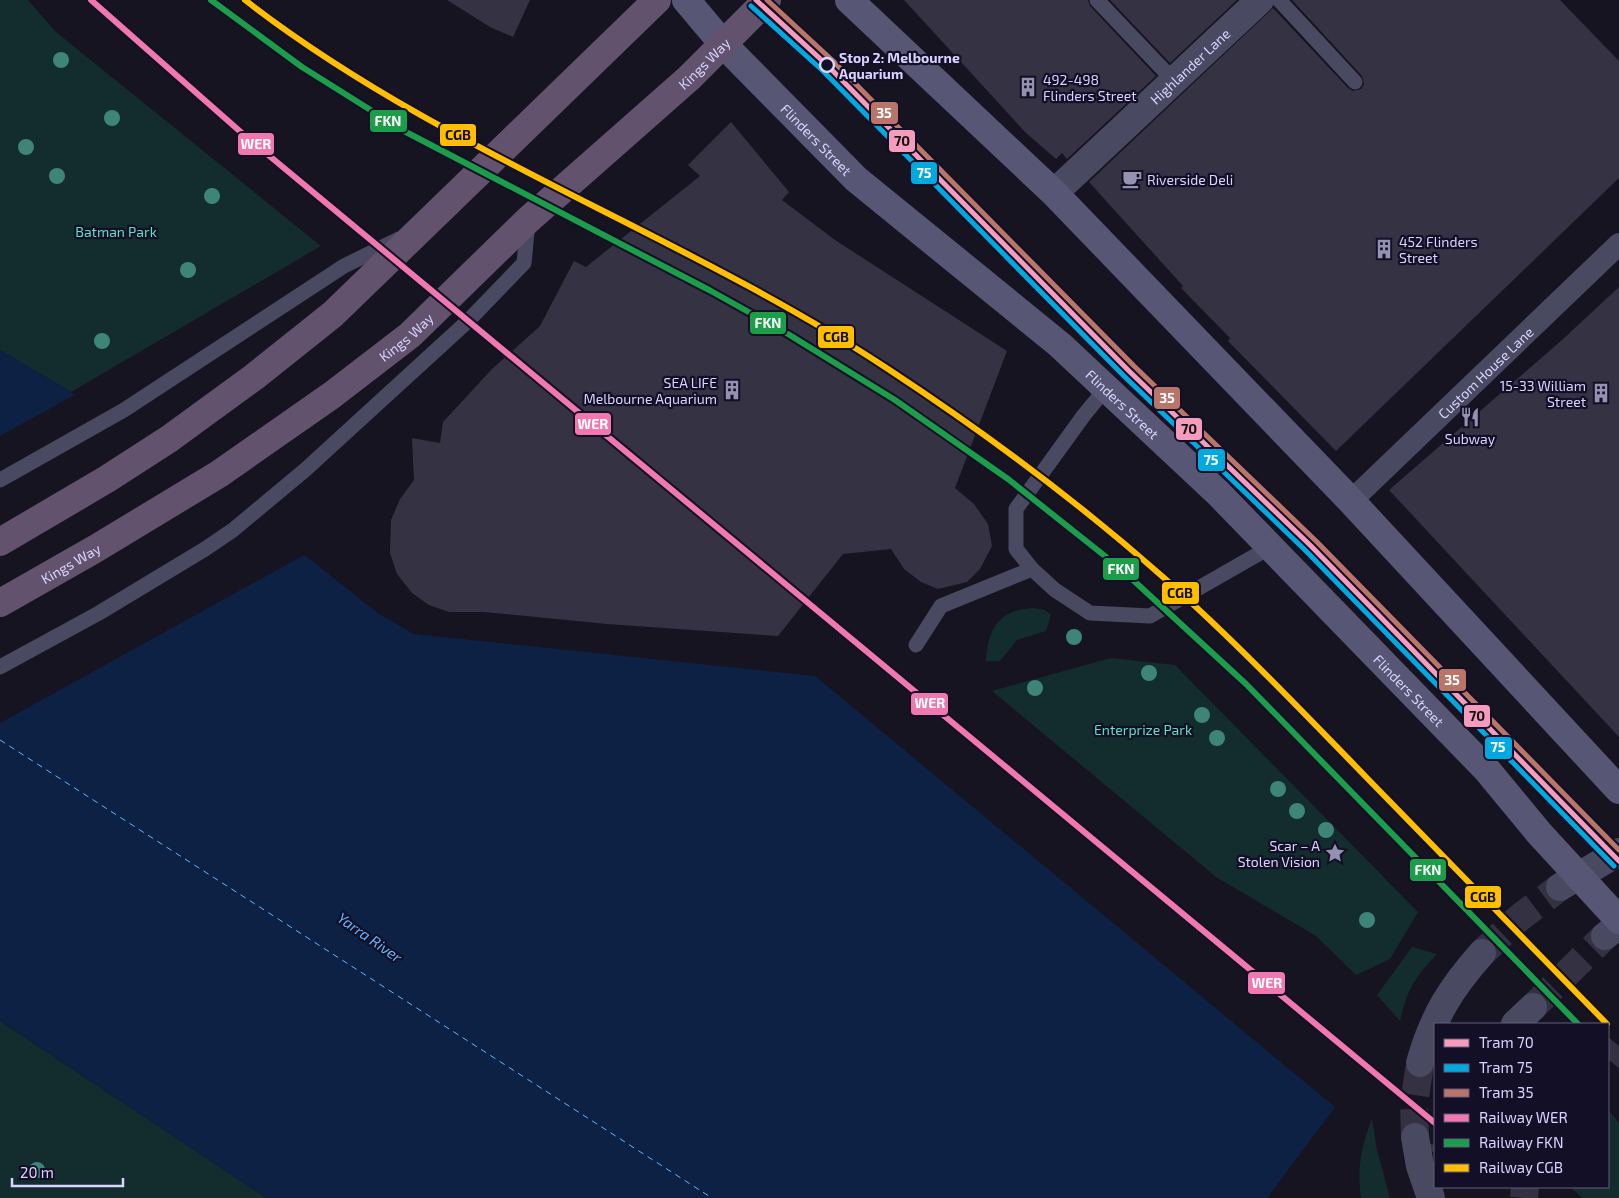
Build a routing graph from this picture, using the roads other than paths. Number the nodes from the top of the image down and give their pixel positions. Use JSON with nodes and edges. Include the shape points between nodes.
{"nodes":[{"id":1,"x":657,"y":0,"type":"edge"},
{"id":2,"x":686,"y":0,"type":"edge"},
{"id":3,"x":849,"y":0,"type":"edge"},
{"id":4,"x":1097,"y":0,"type":"edge"},
{"id":5,"x":1260,"y":0,"type":"edge"},
{"id":6,"x":1280,"y":0,"type":"edge"},
{"id":7,"x":764,"y":3,"type":"edge"},
{"id":8,"x":723,"y":44,"type":"junction"},
{"id":9,"x":1175,"y":82,"type":"junction"},
{"id":10,"x":1355,"y":82,"type":"dead end"},
{"id":11,"x":1054,"y":193,"type":"junction"},
{"id":12,"x":528,"y":220,"type":"junction"},
{"id":13,"x":423,"y":228,"type":"junction"},
{"id":14,"x":1619,"y":244,"type":"edge"},
{"id":15,"x":1108,"y":387,"type":"junction"},
{"id":16,"x":0,"y":480,"type":"edge"},
{"id":17,"x":1351,"y":501,"type":"junction"},
{"id":18,"x":0,"y":542,"type":"edge"},
{"id":19,"x":1272,"y":546,"type":"junction"},
{"id":20,"x":1032,"y":569,"type":"junction"},
{"id":21,"x":0,"y":603,"type":"edge"},
{"id":22,"x":916,"y":645,"type":"dead end"},
{"id":23,"x":0,"y":667,"type":"edge"},
{"id":24,"x":1619,"y":790,"type":"edge"},
{"id":25,"x":1619,"y":852,"type":"edge"},
{"id":26,"x":1570,"y":882,"type":"junction"},
{"id":27,"x":1614,"y":927,"type":"edge"},
{"id":28,"x":1482,"y":953,"type":"tunnel mouth"},
{"id":29,"x":1420,"y":1063,"type":"tunnel mouth"},
{"id":30,"x":1424,"y":1145,"type":"tunnel mouth"},
{"id":31,"x":1429,"y":1192,"type":"edge"}],
"edges":[{"from":1,"to":13,"type":"highway"},
{"from":2,"to":8,"type":"main road","name":"Flinders Street"},
{"from":3,"to":11,"type":"main road"},
{"from":4,"to":9,"type":"lane"},
{"from":5,"to":9,"type":"street","name":"Highlander Lane"},
{"from":6,"to":10,"type":"lane"},
{"from":7,"to":8,"type":"highway","name":"Kings Way"},
{"from":8,"to":12,"type":"highway","name":"Kings Way"},
{"from":8,"to":15,"type":"main road","name":"Flinders Street","via":[[856,178]]},
{"from":9,"to":11,"type":"street","name":"Highlander Lane"},
{"from":11,"to":17,"type":"main road"},
{"from":12,"to":21,"type":"highway","name":"Kings Way","via":[[410,335],[332,395],[219,474]]},
{"from":12,"to":23,"type":"lane","via":[[524,264],[358,424],[266,503],[205,549]]},
{"from":13,"to":16,"type":"lane","via":[[344,266],[124,410]]},
{"from":13,"to":18,"type":"highway","via":[[333,314],[254,376],[169,439]]},
{"from":14,"to":17,"type":"street","name":"Custom House Lane"},
{"from":15,"to":19,"type":"main road","name":"Flinders Street"},
{"from":15,"to":20,"type":"lane","via":[[1016,509],[1016,549]]},
{"from":17,"to":24,"type":"main road"},
{"from":19,"to":20,"type":"lane","via":[[1150,616],[1090,613],[1055,590]]},
{"from":19,"to":26,"type":"main road","name":"Flinders Street","via":[[1487,770],[1539,833]]},
{"from":20,"to":22,"type":"lane","via":[[941,606]]},
{"from":25,"to":26,"type":"street"},
{"from":26,"to":27,"type":"main road","name":"Flinders Street"},
{"from":28,"to":29,"type":"street","via":[[1441,1006]]},
{"from":30,"to":31,"type":"street"}]}
